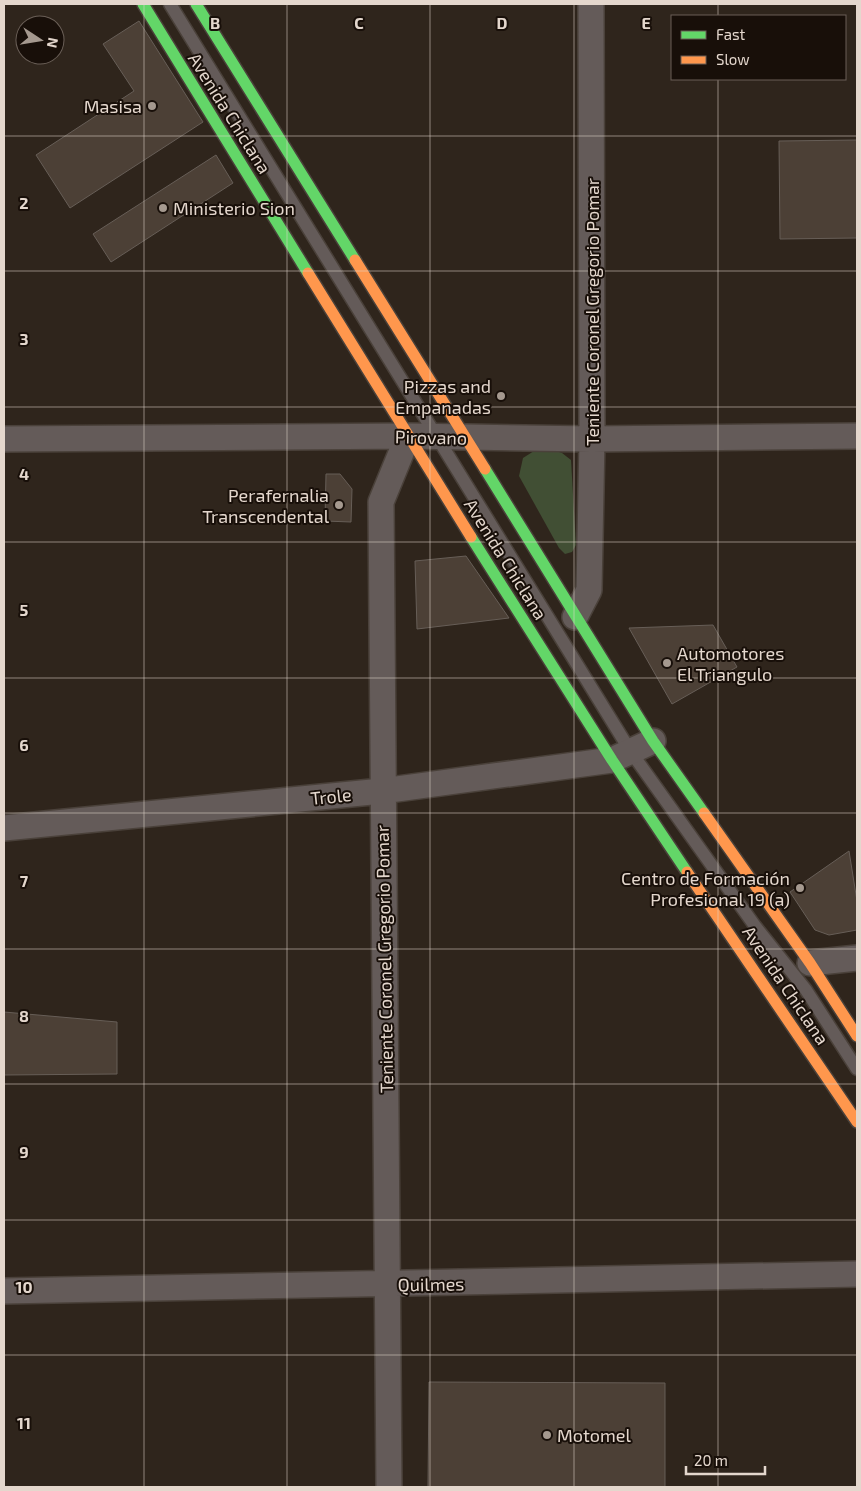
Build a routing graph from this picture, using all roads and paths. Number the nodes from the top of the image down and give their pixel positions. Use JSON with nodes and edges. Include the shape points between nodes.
{"nodes":[{"id":1,"x":143,"y":4,"type":"edge"},
{"id":2,"x":170,"y":4,"type":"edge"},
{"id":3,"x":196,"y":4,"type":"edge"},
{"id":4,"x":591,"y":4,"type":"edge"},
{"id":5,"x":408,"y":436,"type":"junction"},
{"id":6,"x":857,"y":436,"type":"edge"},
{"id":7,"x":438,"y":437,"type":"junction"},
{"id":8,"x":465,"y":438,"type":"junction"},
{"id":9,"x":4,"y":439,"type":"edge"},
{"id":10,"x":592,"y":439,"type":"junction"},
{"id":11,"x":575,"y":617,"type":"junction"},
{"id":12,"x":653,"y":741,"type":"junction"},
{"id":13,"x":621,"y":756,"type":"junction"},
{"id":14,"x":382,"y":791,"type":"junction"},
{"id":15,"x":4,"y":828,"type":"edge"},
{"id":16,"x":857,"y":958,"type":"edge"},
{"id":17,"x":810,"y":963,"type":"junction"},
{"id":18,"x":857,"y":1036,"type":"edge"},
{"id":19,"x":857,"y":1068,"type":"edge"},
{"id":20,"x":857,"y":1122,"type":"edge"},
{"id":21,"x":857,"y":1274,"type":"edge"},
{"id":22,"x":387,"y":1284,"type":"junction"},
{"id":23,"x":4,"y":1291,"type":"edge"},
{"id":24,"x":389,"y":1487,"type":"edge"}],
"edges":[{"from":1,"to":5,"type":"main road","name":"Avenida Chiclana"},
{"from":2,"to":7,"type":"lane"},
{"from":3,"to":8,"type":"main road","name":"Avenida Chiclana"},
{"from":4,"to":10,"type":"street","name":"Teniente Coronel Gregorio Pomar"},
{"from":5,"to":7,"type":"street","name":"Pirovano"},
{"from":5,"to":9,"type":"street","name":"Pirovano"},
{"from":5,"to":13,"type":"main road","name":"Avenida Chiclana"},
{"from":5,"to":14,"type":"street","name":"Teniente Coronel Gregorio Pomar","via":[[381,502]]},
{"from":6,"to":10,"type":"street","name":"Pirovano"},
{"from":7,"to":8,"type":"street","name":"Pirovano"},
{"from":7,"to":13,"type":"lane"},
{"from":8,"to":10,"type":"street","name":"Pirovano"},
{"from":8,"to":11,"type":"main road","name":"Avenida Chiclana"},
{"from":10,"to":11,"type":"street","name":"Teniente Coronel Gregorio Pomar","via":[[589,590]]},
{"from":11,"to":12,"type":"main road","name":"Avenida Chiclana"},
{"from":12,"to":13,"type":"street","name":"Trole"},
{"from":12,"to":17,"type":"main road","name":"Avenida Chiclana"},
{"from":13,"to":14,"type":"street","name":"Trole"},
{"from":13,"to":19,"type":"lane","via":[[806,990]]},
{"from":13,"to":20,"type":"main road","name":"Avenida Chiclana"},
{"from":14,"to":15,"type":"street","name":"Trole"},
{"from":14,"to":22,"type":"street","name":"Teniente Coronel Gregorio Pomar"},
{"from":16,"to":17,"type":"street"},
{"from":17,"to":18,"type":"main road","name":"Avenida Chiclana"},
{"from":21,"to":22,"type":"street","name":"Quilmes"},
{"from":22,"to":23,"type":"street","name":"Quilmes"},
{"from":22,"to":24,"type":"street","name":"Teniente Coronel Gregorio Pomar"}]}
